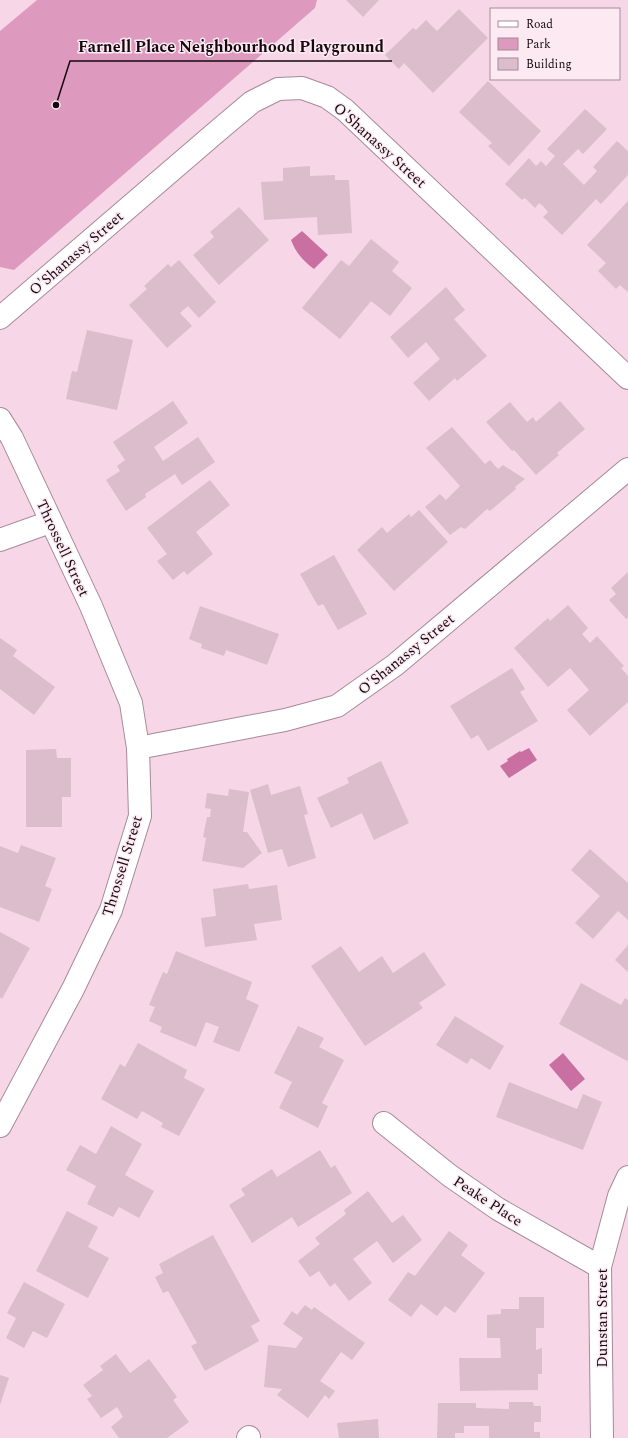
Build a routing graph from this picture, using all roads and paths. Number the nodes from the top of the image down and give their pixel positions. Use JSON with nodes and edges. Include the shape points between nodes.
{"nodes":[{"id":1,"x":0,"y":318,"type":"edge"},
{"id":2,"x":628,"y":378,"type":"edge"},
{"id":3,"x":0,"y":419,"type":"edge"},
{"id":4,"x":628,"y":468,"type":"edge"},
{"id":5,"x":50,"y":522,"type":"junction"},
{"id":6,"x":0,"y":540,"type":"edge"},
{"id":7,"x":138,"y":748,"type":"junction"},
{"id":8,"x":384,"y":1123,"type":"dead end"},
{"id":9,"x":0,"y":1126,"type":"edge"},
{"id":10,"x":628,"y":1177,"type":"edge"},
{"id":11,"x":600,"y":1267,"type":"junction"},
{"id":12,"x":602,"y":1438,"type":"edge"}],
"edges":[{"from":1,"to":2,"type":"street","name":"O'Shanassy Street","via":[[252,102],[278,89],[302,88],[327,97],[345,110]]},
{"from":3,"to":5,"type":"street","name":"Throssell Street","via":[[12,438]]},
{"from":4,"to":7,"type":"street","name":"O'Shanassy Street","via":[[395,665],[337,706],[284,720]]},
{"from":5,"to":6,"type":"street"},
{"from":5,"to":7,"type":"street","name":"Throssell Street","via":[[91,606],[131,703]]},
{"from":7,"to":9,"type":"street","name":"Throssell Street","via":[[140,816],[111,910],[73,989]]},
{"from":8,"to":11,"type":"street","name":"Peake Place","via":[[449,1175],[498,1209]]},
{"from":10,"to":11,"type":"street","name":"Dunstan Street"},
{"from":11,"to":12,"type":"street","name":"Dunstan Street"}]}
